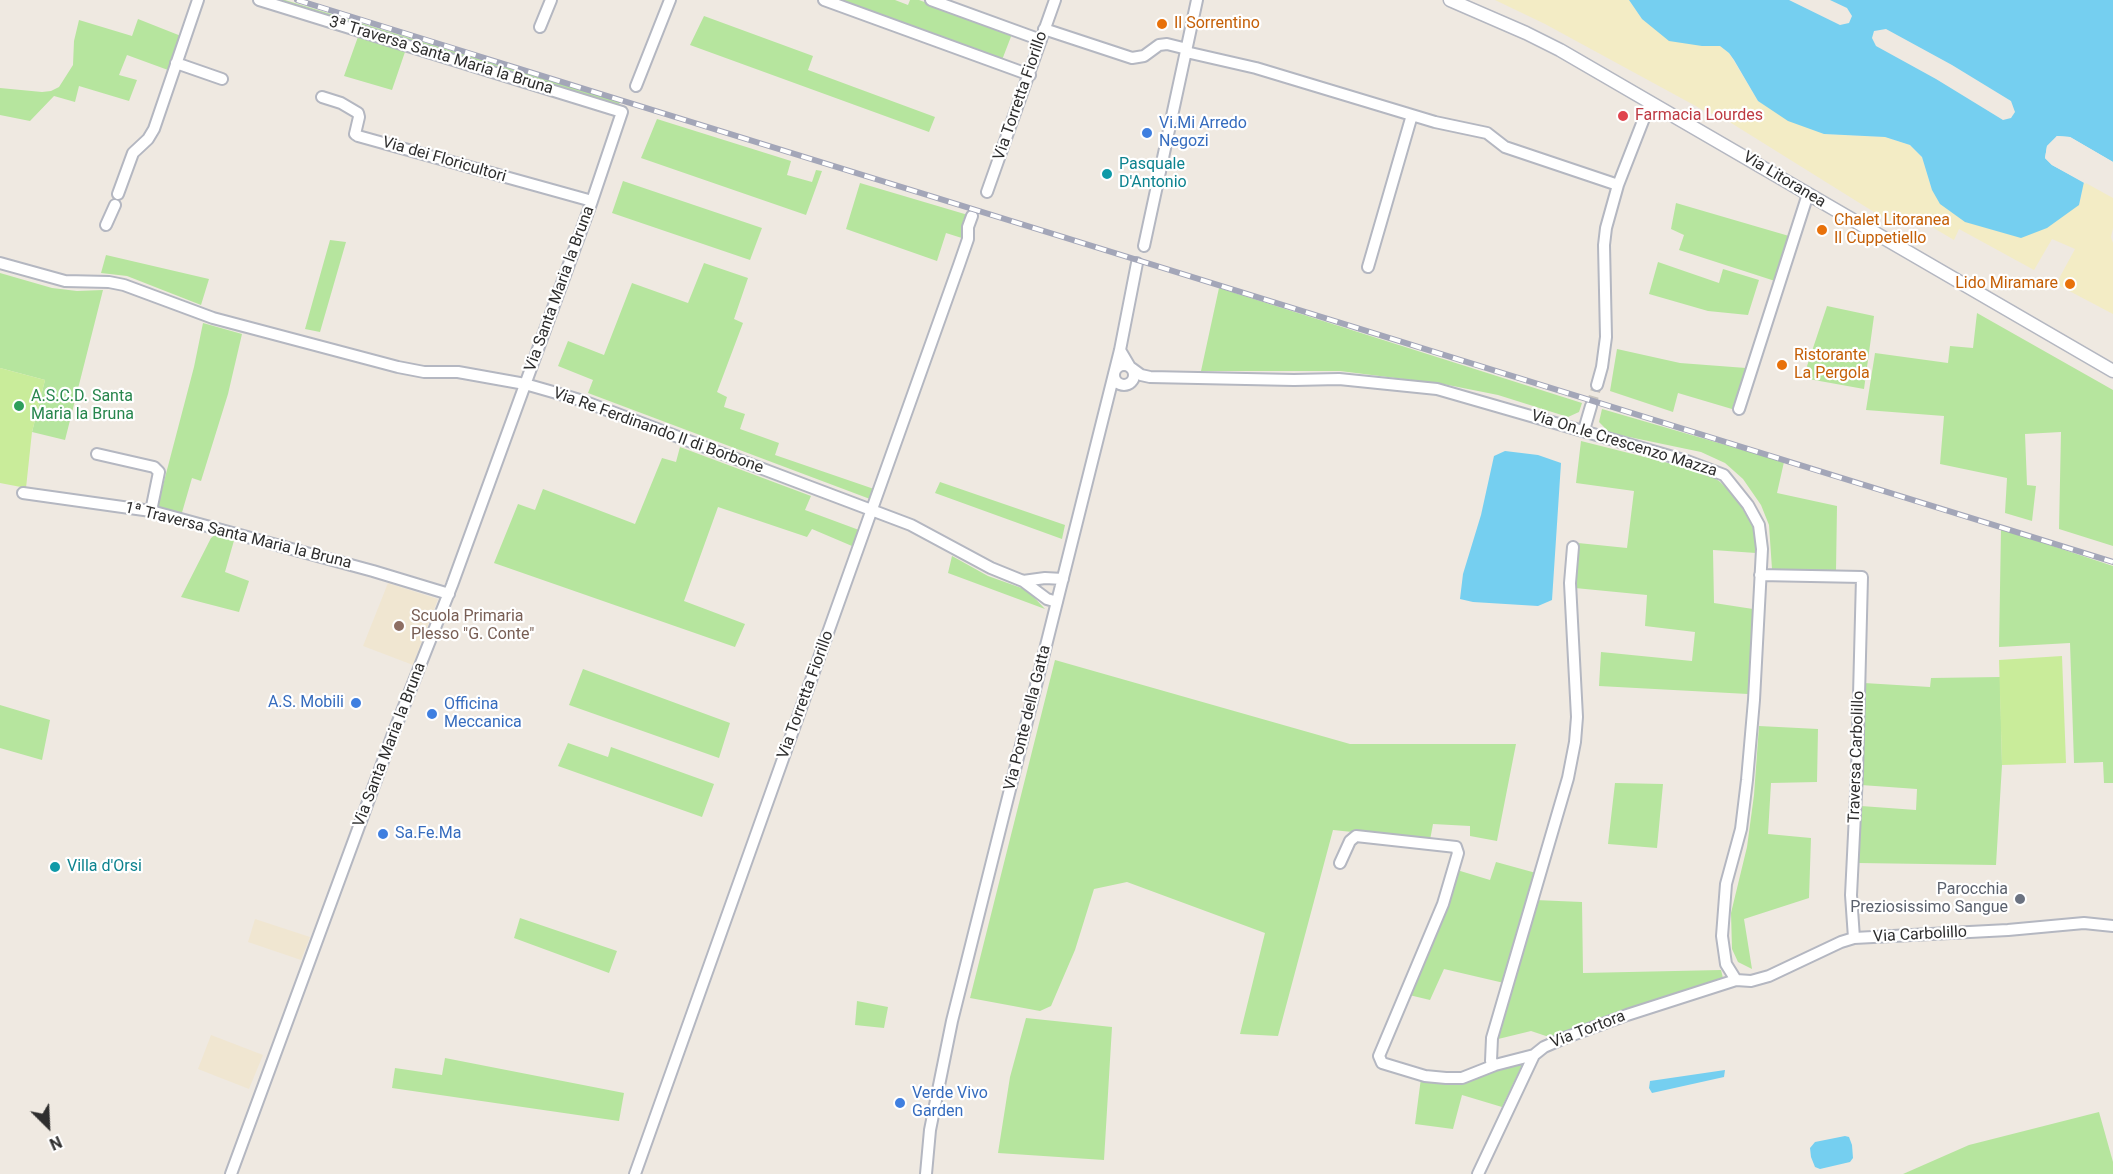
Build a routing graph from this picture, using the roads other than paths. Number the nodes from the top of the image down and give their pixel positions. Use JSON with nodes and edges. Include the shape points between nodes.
{"nodes":[{"id":1,"x":198,"y":0,"type":"edge"},
{"id":2,"x":259,"y":0,"type":"edge"},
{"id":3,"x":551,"y":0,"type":"edge"},
{"id":4,"x":670,"y":0,"type":"edge"},
{"id":5,"x":825,"y":0,"type":"edge"},
{"id":6,"x":931,"y":0,"type":"edge"},
{"id":7,"x":1055,"y":0,"type":"edge"},
{"id":8,"x":1197,"y":0,"type":"edge"},
{"id":9,"x":1450,"y":0,"type":"edge"},
{"id":10,"x":540,"y":27,"type":"dead end"},
{"id":11,"x":1042,"y":35,"type":"junction"},
{"id":12,"x":1186,"y":50,"type":"junction"},
{"id":13,"x":176,"y":63,"type":"junction"},
{"id":14,"x":1030,"y":75,"type":"junction"},
{"id":15,"x":222,"y":79,"type":"dead end"},
{"id":16,"x":636,"y":86,"type":"dead end"},
{"id":17,"x":322,"y":97,"type":"dead end"},
{"id":18,"x":1650,"y":103,"type":"junction"},
{"id":19,"x":622,"y":112,"type":"joint"},
{"id":20,"x":1412,"y":115,"type":"junction"},
{"id":21,"x":1618,"y":184,"type":"junction"},
{"id":22,"x":987,"y":192,"type":"dead end"},
{"id":23,"x":1808,"y":194,"type":"junction"},
{"id":24,"x":592,"y":201,"type":"junction"},
{"id":25,"x":972,"y":216,"type":"dead end"},
{"id":26,"x":106,"y":225,"type":"dead end"},
{"id":27,"x":1144,"y":246,"type":"dead end"},
{"id":28,"x":0,"y":263,"type":"edge"},
{"id":29,"x":1137,"y":263,"type":"dead end"},
{"id":30,"x":1368,"y":267,"type":"dead end"},
{"id":31,"x":1120,"y":350,"type":"junction"},
{"id":32,"x":1130,"y":367,"type":"junction"},
{"id":33,"x":2113,"y":371,"type":"edge"},
{"id":34,"x":1114,"y":374,"type":"junction"},
{"id":35,"x":1150,"y":377,"type":"junction"},
{"id":36,"x":525,"y":384,"type":"junction"},
{"id":37,"x":1129,"y":384,"type":"junction"},
{"id":38,"x":1597,"y":385,"type":"tunnel mouth"},
{"id":39,"x":1107,"y":397,"type":"junction"},
{"id":40,"x":1591,"y":406,"type":"tunnel mouth"},
{"id":41,"x":1739,"y":409,"type":"dead end"},
{"id":42,"x":1584,"y":430,"type":"junction"},
{"id":43,"x":97,"y":454,"type":"dead end"},
{"id":44,"x":23,"y":493,"type":"dead end"},
{"id":45,"x":871,"y":510,"type":"junction"},
{"id":46,"x":151,"y":511,"type":"junction"},
{"id":47,"x":1573,"y":547,"type":"dead end"},
{"id":48,"x":1760,"y":575,"type":"junction"},
{"id":49,"x":1063,"y":579,"type":"junction"},
{"id":50,"x":1023,"y":581,"type":"junction"},
{"id":51,"x":449,"y":594,"type":"junction"},
{"id":52,"x":1057,"y":602,"type":"junction"},
{"id":53,"x":1340,"y":863,"type":"dead end"},
{"id":54,"x":2113,"y":926,"type":"edge"},
{"id":55,"x":1854,"y":938,"type":"junction"},
{"id":56,"x":1736,"y":980,"type":"junction"},
{"id":57,"x":1534,"y":1055,"type":"junction"},
{"id":58,"x":1495,"y":1065,"type":"junction"},
{"id":59,"x":231,"y":1174,"type":"edge"},
{"id":60,"x":635,"y":1174,"type":"edge"},
{"id":61,"x":926,"y":1174,"type":"edge"},
{"id":62,"x":1478,"y":1174,"type":"edge"}],
"edges":[{"from":1,"to":13,"type":"street"},
{"from":2,"to":19,"type":"street","name":"3ª Traversa Santa Maria la Bruna"},
{"from":3,"to":10,"type":"street"},
{"from":4,"to":16,"type":"street"},
{"from":5,"to":14,"type":"street"},
{"from":6,"to":11,"type":"street"},
{"from":7,"to":11,"type":"street","name":"Via Torretta Fiorillo"},
{"from":8,"to":12,"type":"street"},
{"from":9,"to":18,"type":"street","name":"Via Litoranea","via":[[1560,50]]},
{"from":11,"to":12,"type":"street","via":[[1132,58],[1144,56],[1159,45]]},
{"from":11,"to":14,"type":"street","name":"Via Torretta Fiorillo"},
{"from":12,"to":20,"type":"street"},
{"from":12,"to":27,"type":"street"},
{"from":13,"to":15,"type":"street"},
{"from":13,"to":26,"type":"street","via":[[154,129],[133,153]]},
{"from":14,"to":22,"type":"street","name":"Via Torretta Fiorillo"},
{"from":17,"to":24,"type":"street","name":"Via dei Floricultori","via":[[358,113],[358,136]]},
{"from":18,"to":21,"type":"street"},
{"from":18,"to":23,"type":"street","name":"Via Litoranea"},
{"from":19,"to":24,"type":"street","name":"Via Santa Maria la Bruna"},
{"from":20,"to":21,"type":"street","via":[[1487,133],[1505,147]]},
{"from":20,"to":30,"type":"street"},
{"from":21,"to":38,"type":"street","via":[[1604,246],[1606,337]]},
{"from":23,"to":33,"type":"street","name":"Via Litoranea"},
{"from":23,"to":41,"type":"street"},
{"from":24,"to":36,"type":"street","name":"Via Santa Maria la Bruna"},
{"from":25,"to":45,"type":"street","name":"Via Torretta Fiorillo","via":[[968,239]]},
{"from":28,"to":36,"type":"street","name":"Via Re Ferdinando II di Borbone","via":[[65,281],[124,285],[213,318],[398,367],[458,372]]},
{"from":29,"to":31,"type":"street","name":"Via Ponte della Gatta"},
{"from":31,"to":32,"type":"street"},
{"from":31,"to":34,"type":"street","name":"Via Ponte della Gatta"},
{"from":32,"to":34,"type":"street","via":[[1120,366]]},
{"from":32,"to":35,"type":"street"},
{"from":32,"to":37,"type":"street","via":[[1134,376]]},
{"from":34,"to":37,"type":"street","via":[[1117,383]]},
{"from":34,"to":39,"type":"street","name":"Via Ponte della Gatta"},
{"from":35,"to":37,"type":"street"},
{"from":35,"to":42,"type":"street","name":"Via On.le Crescenzo Mazza","via":[[1339,379],[1437,389]]},
{"from":36,"to":45,"type":"street","name":"Via Re Ferdinando II di Borbone","via":[[583,401]]},
{"from":36,"to":51,"type":"street","name":"Via Santa Maria la Bruna"},
{"from":37,"to":39,"type":"street"},
{"from":39,"to":49,"type":"street","name":"Via Ponte della Gatta"},
{"from":40,"to":42,"type":"street"},
{"from":42,"to":48,"type":"street","name":"Via On.le Crescenzo Mazza","via":[[1724,475],[1759,525]]},
{"from":43,"to":46,"type":"street","via":[[154,467],[159,472]]},
{"from":44,"to":46,"type":"street","name":"1ª Traversa Santa Maria la Bruna"},
{"from":45,"to":50,"type":"street","name":"Via Re Ferdinando II di Borbone","via":[[911,525]]},
{"from":45,"to":60,"type":"street","name":"Via Torretta Fiorillo"},
{"from":46,"to":51,"type":"street","name":"1ª Traversa Santa Maria la Bruna"},
{"from":47,"to":58,"type":"street","via":[[1570,583],[1575,742],[1492,1038],[1491,1061]]},
{"from":48,"to":55,"type":"street","name":"Traversa Carbolillo","via":[[1862,577],[1851,895]]},
{"from":48,"to":56,"type":"street","name":"Via On.le Crescenzo Mazza","via":[[1754,700],[1741,829],[1726,884],[1722,936],[1726,964]]},
{"from":49,"to":50,"type":"street"},
{"from":49,"to":52,"type":"street","name":"Via Ponte della Gatta"},
{"from":50,"to":52,"type":"street"},
{"from":51,"to":59,"type":"street","name":"Via Santa Maria la Bruna","via":[[393,734]]},
{"from":52,"to":61,"type":"street","name":"Via Ponte della Gatta","via":[[952,1021],[930,1130]]},
{"from":53,"to":58,"type":"street","via":[[1356,836],[1456,847],[1458,853],[1443,904],[1379,1056],[1382,1063],[1446,1078],[1462,1078]]},
{"from":54,"to":55,"type":"street","name":"Via Carbolillo","via":[[2084,923]]},
{"from":55,"to":56,"type":"street","name":"Via Carbolillo","via":[[1768,976]]},
{"from":56,"to":57,"type":"street","name":"Via Tortora","via":[[1617,1018],[1544,1047]]},
{"from":57,"to":58,"type":"street"},
{"from":57,"to":62,"type":"street","name":"Via Tortora"}]}
